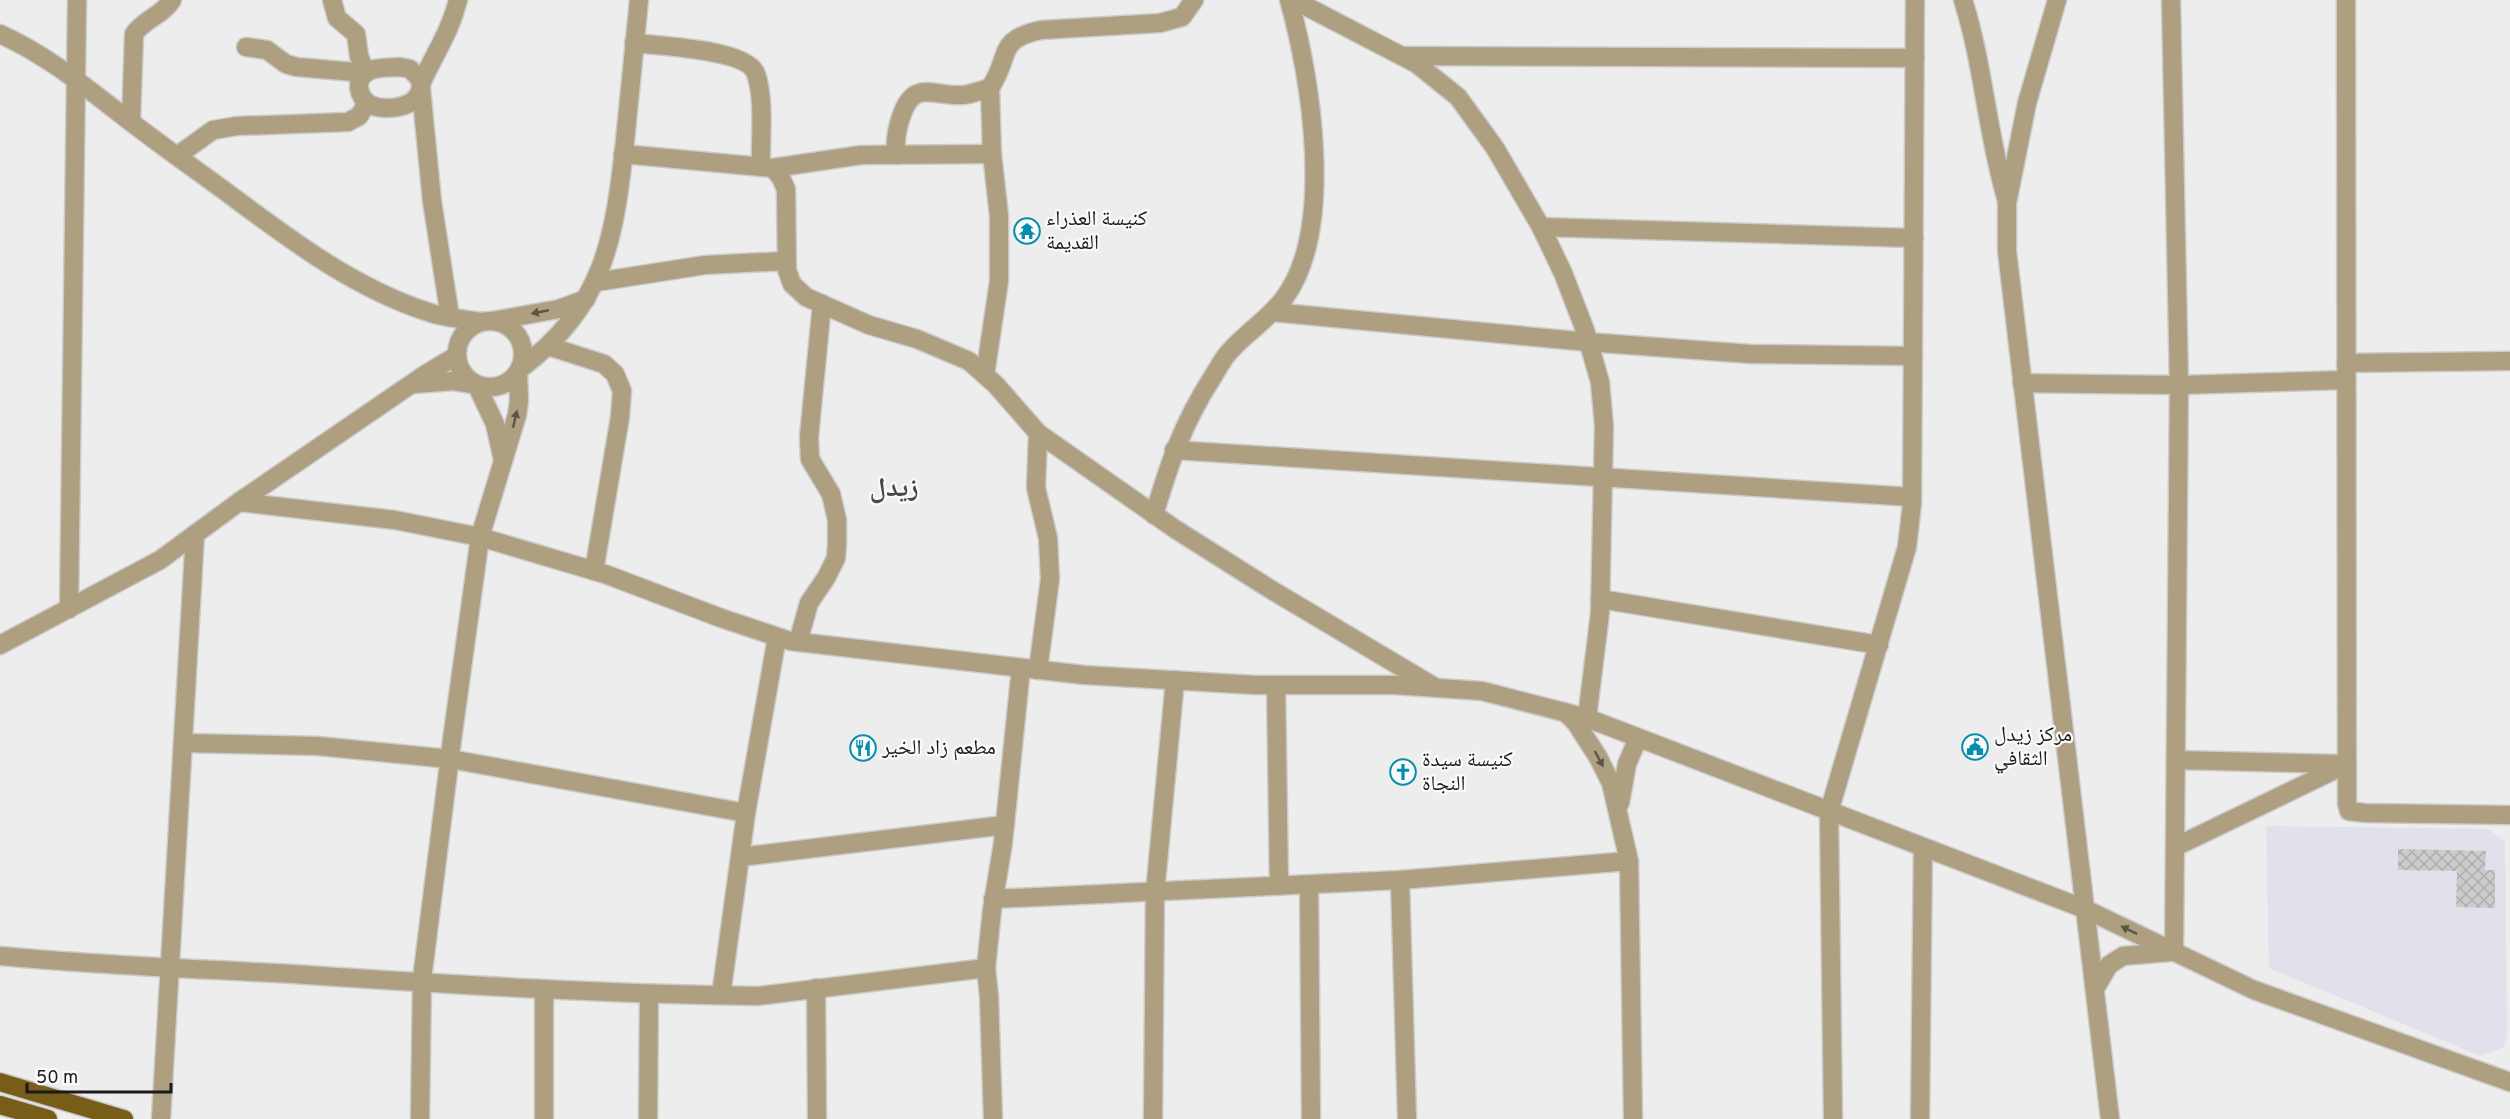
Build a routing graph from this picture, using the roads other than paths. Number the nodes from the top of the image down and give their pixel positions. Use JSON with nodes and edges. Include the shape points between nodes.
{"nodes":[{"id":1,"x":77,"y":0,"type":"edge"},
{"id":2,"x":172,"y":0,"type":"edge"},
{"id":3,"x":332,"y":0,"type":"edge"},
{"id":4,"x":458,"y":0,"type":"edge"},
{"id":5,"x":639,"y":0,"type":"edge"},
{"id":6,"x":1194,"y":0,"type":"edge"},
{"id":7,"x":1289,"y":0,"type":"edge"},
{"id":8,"x":1294,"y":0,"type":"edge"},
{"id":9,"x":1915,"y":0,"type":"edge"},
{"id":10,"x":1963,"y":0,"type":"edge"},
{"id":11,"x":2057,"y":0,"type":"edge"},
{"id":12,"x":2171,"y":0,"type":"edge"},
{"id":13,"x":2346,"y":0,"type":"edge"},
{"id":14,"x":0,"y":34,"type":"edge"},
{"id":15,"x":634,"y":43,"type":"junction"},
{"id":16,"x":246,"y":47,"type":"dead end"},
{"id":17,"x":1401,"y":56,"type":"junction"},
{"id":18,"x":1915,"y":58,"type":"junction"},
{"id":19,"x":366,"y":73,"type":"junction"},
{"id":20,"x":74,"y":77,"type":"junction"},
{"id":21,"x":421,"y":86,"type":"junction"},
{"id":22,"x":990,"y":88,"type":"junction"},
{"id":23,"x":367,"y":102,"type":"junction"},
{"id":24,"x":131,"y":122,"type":"junction"},
{"id":25,"x":623,"y":154,"type":"junction"},
{"id":26,"x":992,"y":154,"type":"junction"},
{"id":27,"x":897,"y":155,"type":"junction"},
{"id":28,"x":177,"y":156,"type":"junction"},
{"id":29,"x":767,"y":167,"type":"junction"},
{"id":30,"x":2007,"y":203,"type":"junction"},
{"id":31,"x":1541,"y":227,"type":"junction"},
{"id":32,"x":1914,"y":238,"type":"junction"},
{"id":33,"x":786,"y":261,"type":"junction"},
{"id":34,"x":596,"y":282,"type":"junction"},
{"id":35,"x":586,"y":298,"type":"junction"},
{"id":36,"x":822,"y":304,"type":"junction"},
{"id":37,"x":1272,"y":312,"type":"junction"},
{"id":38,"x":429,"y":313,"type":"junction"},
{"id":39,"x":450,"y":317,"type":"junction"},
{"id":40,"x":487,"y":321,"type":"junction"},
{"id":41,"x":1588,"y":342,"type":"junction"},
{"id":42,"x":548,"y":346,"type":"junction"},
{"id":43,"x":457,"y":350,"type":"junction"},
{"id":44,"x":1913,"y":356,"type":"junction"},
{"id":45,"x":2510,"y":361,"type":"edge"},
{"id":46,"x":519,"y":371,"type":"junction"},
{"id":47,"x":2346,"y":372,"type":"junction"},
{"id":48,"x":985,"y":375,"type":"junction"},
{"id":49,"x":2022,"y":383,"type":"junction"},
{"id":50,"x":412,"y":384,"type":"junction"},
{"id":51,"x":475,"y":385,"type":"junction"},
{"id":52,"x":2179,"y":385,"type":"junction"},
{"id":53,"x":1038,"y":433,"type":"junction"},
{"id":54,"x":1174,"y":450,"type":"junction"},
{"id":55,"x":504,"y":464,"type":"junction"},
{"id":56,"x":1603,"y":478,"type":"junction"},
{"id":57,"x":1912,"y":498,"type":"junction"},
{"id":58,"x":239,"y":502,"type":"junction"},
{"id":59,"x":1154,"y":515,"type":"junction"},
{"id":60,"x":195,"y":534,"type":"junction"},
{"id":61,"x":480,"y":537,"type":"junction"},
{"id":62,"x":594,"y":571,"type":"junction"},
{"id":63,"x":1600,"y":599,"type":"junction"},
{"id":64,"x":69,"y":609,"type":"junction"},
{"id":65,"x":777,"y":637,"type":"junction"},
{"id":66,"x":798,"y":642,"type":"junction"},
{"id":67,"x":0,"y":645,"type":"edge"},
{"id":68,"x":1878,"y":645,"type":"junction"},
{"id":69,"x":1030,"y":669,"type":"junction"},
{"id":70,"x":1175,"y":680,"type":"junction"},
{"id":71,"x":1276,"y":685,"type":"junction"},
{"id":72,"x":1438,"y":688,"type":"junction"},
{"id":73,"x":1564,"y":712,"type":"junction"},
{"id":74,"x":1587,"y":718,"type":"junction"},
{"id":75,"x":1638,"y":738,"type":"junction"},
{"id":76,"x":183,"y":742,"type":"junction"},
{"id":77,"x":450,"y":759,"type":"junction"},
{"id":78,"x":2176,"y":760,"type":"junction"},
{"id":79,"x":2347,"y":764,"type":"junction"},
{"id":80,"x":1829,"y":812,"type":"junction"},
{"id":81,"x":746,"y":813,"type":"junction"},
{"id":82,"x":2510,"y":815,"type":"edge"},
{"id":83,"x":1618,"y":816,"type":"junction"},
{"id":84,"x":1005,"y":825,"type":"junction"},
{"id":85,"x":2175,"y":847,"type":"junction"},
{"id":86,"x":1923,"y":848,"type":"junction"},
{"id":87,"x":740,"y":857,"type":"junction"},
{"id":88,"x":1629,"y":861,"type":"junction"},
{"id":89,"x":1400,"y":880,"type":"junction"},
{"id":90,"x":1309,"y":885,"type":"junction"},
{"id":91,"x":1279,"y":886,"type":"junction"},
{"id":92,"x":1155,"y":893,"type":"junction"},
{"id":93,"x":993,"y":899,"type":"junction"},
{"id":94,"x":2085,"y":909,"type":"junction"},
{"id":95,"x":2174,"y":952,"type":"junction"},
{"id":96,"x":0,"y":956,"type":"edge"},
{"id":97,"x":170,"y":968,"type":"junction"},
{"id":98,"x":986,"y":968,"type":"junction"},
{"id":99,"x":422,"y":984,"type":"junction"},
{"id":100,"x":2096,"y":987,"type":"junction"},
{"id":101,"x":816,"y":988,"type":"junction"},
{"id":102,"x":544,"y":990,"type":"junction"},
{"id":103,"x":649,"y":994,"type":"junction"},
{"id":104,"x":721,"y":995,"type":"junction"},
{"id":105,"x":0,"y":1082,"type":"edge"},
{"id":106,"x":2510,"y":1082,"type":"edge"},
{"id":107,"x":0,"y":1105,"type":"edge"},
{"id":108,"x":48,"y":1119,"type":"edge"},
{"id":109,"x":124,"y":1119,"type":"edge"},
{"id":110,"x":161,"y":1119,"type":"edge"},
{"id":111,"x":420,"y":1119,"type":"edge"},
{"id":112,"x":544,"y":1119,"type":"edge"},
{"id":113,"x":648,"y":1119,"type":"edge"},
{"id":114,"x":817,"y":1119,"type":"edge"},
{"id":115,"x":993,"y":1119,"type":"edge"},
{"id":116,"x":1153,"y":1119,"type":"edge"},
{"id":117,"x":1311,"y":1119,"type":"edge"},
{"id":118,"x":1407,"y":1119,"type":"edge"},
{"id":119,"x":1633,"y":1119,"type":"edge"},
{"id":120,"x":1833,"y":1119,"type":"edge"},
{"id":121,"x":1920,"y":1119,"type":"edge"},
{"id":122,"x":2110,"y":1119,"type":"edge"}],
"edges":[{"from":1,"to":20,"type":"street"},
{"from":2,"to":24,"type":"street","via":[[164,12],[134,34]]},
{"from":3,"to":19,"type":"street","via":[[337,18],[356,34]]},
{"from":4,"to":21,"type":"street","via":[[445,40],[432,58]]},
{"from":5,"to":15,"type":"street"},
{"from":6,"to":22,"type":"street","via":[[1182,17],[1160,23],[1022,34],[1007,45],[1000,73]]},
{"from":7,"to":37,"type":"street","via":[[1311,108],[1315,177],[1300,270]]},
{"from":8,"to":17,"type":"street"},
{"from":9,"to":18,"type":"street"},
{"from":10,"to":30,"type":"street","via":[[1974,34],[1995,163]]},
{"from":11,"to":30,"type":"street","via":[[2027,104]]},
{"from":12,"to":52,"type":"street"},
{"from":13,"to":47,"type":"street"},
{"from":14,"to":20,"type":"street"},
{"from":15,"to":25,"type":"street"},
{"from":15,"to":29,"type":"street","via":[[727,55],[751,66],[756,73]]},
{"from":16,"to":19,"type":"street","via":[[267,50],[297,67]]},
{"from":17,"to":18,"type":"street"},
{"from":17,"to":31,"type":"street","via":[[1418,64],[1458,97],[1495,148]]},
{"from":18,"to":32,"type":"street"},
{"from":19,"to":21,"type":"street","via":[[405,68],[414,71]]},
{"from":19,"to":23,"type":"street","via":[[359,85]]},
{"from":20,"to":24,"type":"street"},
{"from":20,"to":64,"type":"street"},
{"from":21,"to":23,"type":"street","via":[[415,101],[406,105],[375,106]]},
{"from":21,"to":39,"type":"street","via":[[432,201]]},
{"from":22,"to":26,"type":"street"},
{"from":22,"to":27,"type":"street","via":[[964,95],[912,96],[897,127]]},
{"from":23,"to":28,"type":"street","via":[[359,116],[348,122],[213,130]]},
{"from":24,"to":28,"type":"street"},
{"from":25,"to":29,"type":"street"},
{"from":25,"to":34,"type":"street","via":[[614,226]]},
{"from":26,"to":27,"type":"street"},
{"from":26,"to":48,"type":"street","via":[[999,216],[999,281]]},
{"from":27,"to":29,"type":"street","via":[[861,155]]},
{"from":28,"to":38,"type":"street","via":[[303,249],[387,296]]},
{"from":29,"to":33,"type":"street","via":[[782,178],[786,189]]},
{"from":30,"to":49,"type":"street","via":[[2007,251]]},
{"from":31,"to":32,"type":"street"},
{"from":31,"to":41,"type":"street"},
{"from":32,"to":44,"type":"street"},
{"from":33,"to":34,"type":"street","via":[[705,265]]},
{"from":33,"to":36,"type":"street","via":[[792,284],[806,297]]},
{"from":34,"to":35,"type":"street"},
{"from":35,"to":40,"type":"street","one_way":true,"via":[[559,309]]},
{"from":35,"to":42,"type":"street"},
{"from":36,"to":48,"type":"street","via":[[969,361]]},
{"from":36,"to":66,"type":"street","via":[[810,459],[831,494],[837,544],[836,558],[809,603]]},
{"from":37,"to":41,"type":"street"},
{"from":37,"to":54,"type":"street","via":[[1229,352],[1193,408]]},
{"from":38,"to":39,"type":"street"},
{"from":38,"to":43,"type":"street"},
{"from":39,"to":40,"type":"street"},
{"from":40,"to":43,"type":"street","via":[[466,330]]},
{"from":40,"to":46,"type":"street","via":[[507,326],[519,338],[523,353]]},
{"from":41,"to":44,"type":"street","via":[[1751,354]]},
{"from":41,"to":56,"type":"street","via":[[1600,382]]},
{"from":42,"to":46,"type":"street"},
{"from":42,"to":62,"type":"street","via":[[604,364],[615,374],[622,391]]},
{"from":43,"to":50,"type":"street"},
{"from":43,"to":51,"type":"street","via":[[461,372]]},
{"from":44,"to":57,"type":"street"},
{"from":45,"to":47,"type":"street"},
{"from":46,"to":51,"type":"street","via":[[500,386]]},
{"from":55,"to":46,"type":"street","one_way":true,"via":[[518,408]]},
{"from":47,"to":52,"type":"street"},
{"from":47,"to":79,"type":"street"},
{"from":48,"to":53,"type":"street"},
{"from":49,"to":52,"type":"street"},
{"from":49,"to":94,"type":"street"},
{"from":50,"to":51,"type":"street"},
{"from":50,"to":58,"type":"street"},
{"from":51,"to":55,"type":"street","via":[[495,424]]},
{"from":52,"to":78,"type":"street"},
{"from":53,"to":59,"type":"street"},
{"from":53,"to":69,"type":"street","via":[[1036,488],[1048,538],[1050,579]]},
{"from":54,"to":56,"type":"street"},
{"from":54,"to":59,"type":"street"},
{"from":55,"to":61,"type":"street"},
{"from":56,"to":57,"type":"street"},
{"from":56,"to":63,"type":"street"},
{"from":57,"to":68,"type":"street","via":[[1907,547]]},
{"from":58,"to":60,"type":"street"},
{"from":58,"to":61,"type":"street","via":[[395,520]]},
{"from":59,"to":72,"type":"street"},
{"from":60,"to":64,"type":"street","via":[[160,560]]},
{"from":60,"to":76,"type":"street"},
{"from":61,"to":62,"type":"street"},
{"from":61,"to":77,"type":"street"},
{"from":62,"to":65,"type":"street"},
{"from":63,"to":68,"type":"street"},
{"from":63,"to":74,"type":"street"},
{"from":64,"to":67,"type":"street"},
{"from":65,"to":66,"type":"street"},
{"from":65,"to":81,"type":"street"},
{"from":66,"to":69,"type":"street"},
{"from":68,"to":80,"type":"street"},
{"from":69,"to":70,"type":"street"},
{"from":69,"to":84,"type":"street"},
{"from":70,"to":71,"type":"street"},
{"from":70,"to":92,"type":"street"},
{"from":71,"to":72,"type":"street"},
{"from":71,"to":91,"type":"street"},
{"from":72,"to":73,"type":"street","via":[[1482,691]]},
{"from":73,"to":74,"type":"street"},
{"from":73,"to":83,"type":"street","one_way":true,"via":[[1598,757],[1611,783]]},
{"from":74,"to":75,"type":"street"},
{"from":75,"to":80,"type":"street"},
{"from":75,"to":83,"type":"street","via":[[1627,764]]},
{"from":76,"to":77,"type":"street","via":[[318,746]]},
{"from":76,"to":97,"type":"street"},
{"from":77,"to":81,"type":"street"},
{"from":77,"to":99,"type":"street"},
{"from":78,"to":79,"type":"street"},
{"from":78,"to":85,"type":"street"},
{"from":79,"to":82,"type":"street","via":[[2349,811]]},
{"from":79,"to":85,"type":"street"},
{"from":80,"to":86,"type":"street"},
{"from":80,"to":120,"type":"street"},
{"from":81,"to":87,"type":"street"},
{"from":83,"to":88,"type":"street"},
{"from":84,"to":87,"type":"street"},
{"from":84,"to":93,"type":"street"},
{"from":85,"to":95,"type":"street"},
{"from":86,"to":94,"type":"street"},
{"from":86,"to":121,"type":"street"},
{"from":87,"to":104,"type":"street"},
{"from":88,"to":89,"type":"street"},
{"from":88,"to":119,"type":"street"},
{"from":89,"to":90,"type":"street"},
{"from":89,"to":118,"type":"street"},
{"from":90,"to":91,"type":"street"},
{"from":90,"to":117,"type":"street"},
{"from":91,"to":92,"type":"street"},
{"from":92,"to":93,"type":"street"},
{"from":92,"to":116,"type":"street"},
{"from":93,"to":98,"type":"street"},
{"from":95,"to":94,"type":"street","one_way":true},
{"from":94,"to":100,"type":"street"},
{"from":95,"to":100,"type":"street","via":[[2123,956],[2109,964]]},
{"from":95,"to":106,"type":"street","via":[[2254,990]]},
{"from":96,"to":97,"type":"street"},
{"from":97,"to":99,"type":"street"},
{"from":97,"to":110,"type":"street"},
{"from":98,"to":101,"type":"street"},
{"from":98,"to":115,"type":"street"},
{"from":99,"to":102,"type":"street"},
{"from":99,"to":111,"type":"street"},
{"from":100,"to":122,"type":"street"},
{"from":101,"to":104,"type":"street","via":[[758,996]]},
{"from":101,"to":114,"type":"street"},
{"from":102,"to":103,"type":"street"},
{"from":102,"to":112,"type":"street"},
{"from":103,"to":104,"type":"street"},
{"from":103,"to":113,"type":"street"},
{"from":105,"to":109,"type":"main road"},
{"from":107,"to":108,"type":"main road"}]}
